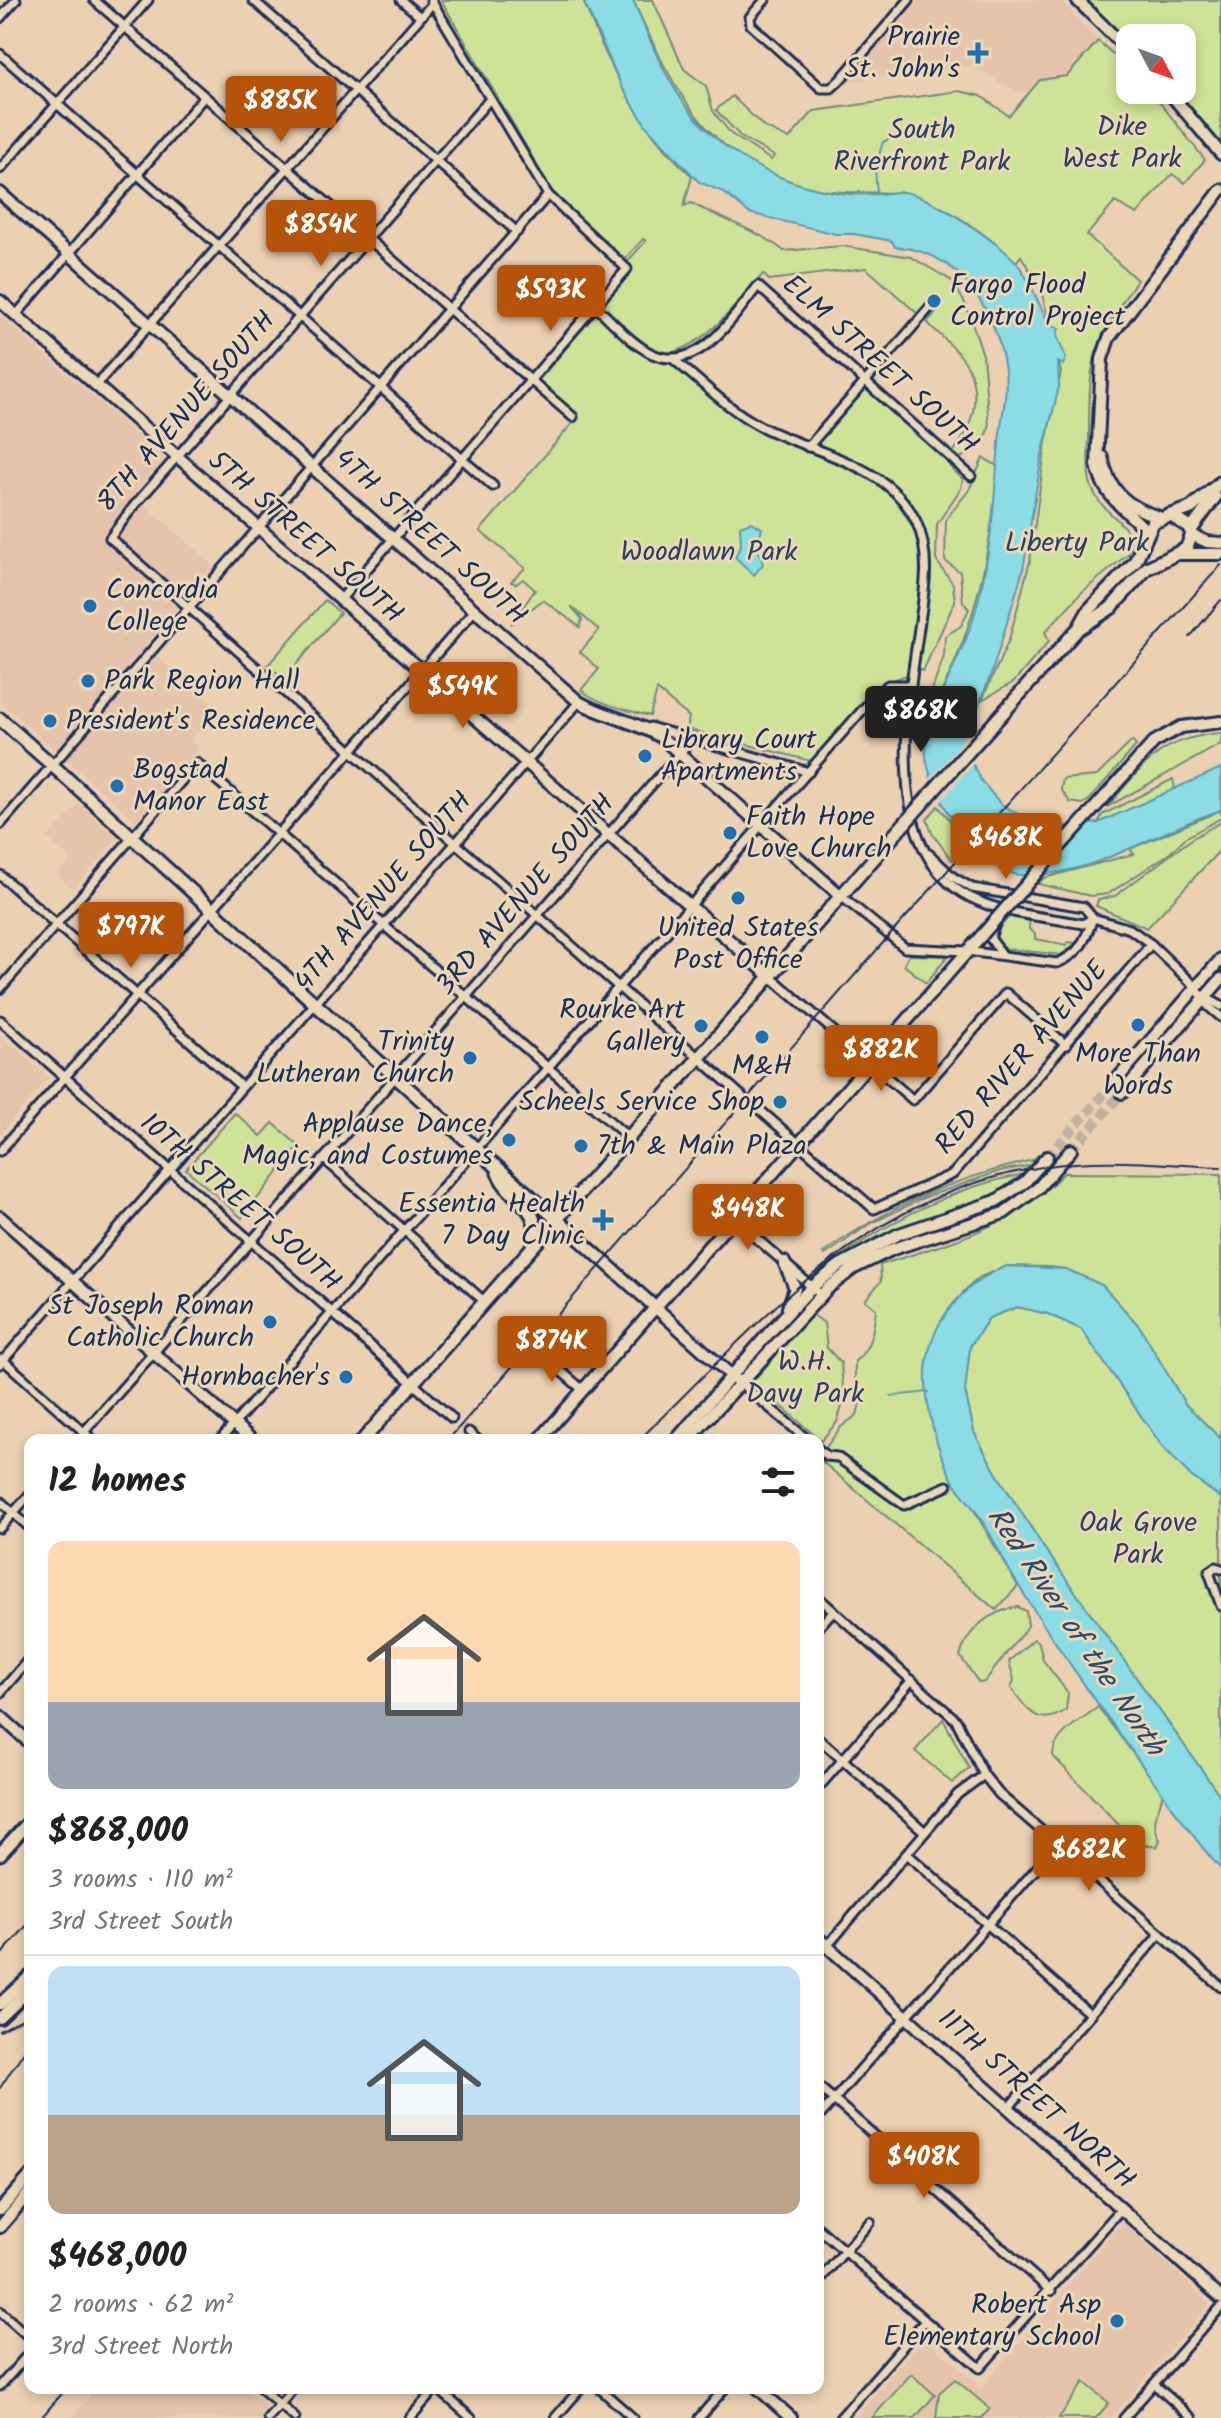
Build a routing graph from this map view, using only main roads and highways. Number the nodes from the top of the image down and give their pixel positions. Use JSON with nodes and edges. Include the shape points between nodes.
{"nodes":[{"id":1,"x":1221,"y":482,"type":"edge"},
{"id":2,"x":1221,"y":491,"type":"edge"},
{"id":3,"x":1165,"y":516,"type":"junction"},
{"id":4,"x":1191,"y":532,"type":"junction"},
{"id":5,"x":1146,"y":539,"type":"junction"},
{"id":6,"x":1176,"y":556,"type":"junction"},
{"id":7,"x":1077,"y":630,"type":"junction"},
{"id":8,"x":0,"y":719,"type":"edge"},
{"id":9,"x":496,"y":1167,"type":"junction"},
{"id":10,"x":558,"y":1220,"type":"junction"},
{"id":11,"x":532,"y":1249,"type":"junction"},
{"id":12,"x":368,"y":1434,"type":"edge"},
{"id":13,"x":24,"y":1828,"type":"edge"},
{"id":14,"x":0,"y":1854,"type":"edge"}],
"edges":[{"from":1,"to":3,"type":"main road","via":[[1191,508]]},
{"from":2,"to":4,"type":"main road"},
{"from":3,"to":4,"type":"main road","via":[[1179,518]]},
{"from":3,"to":5,"type":"main road"},
{"from":4,"to":6,"type":"main road"},
{"from":5,"to":6,"type":"main road","via":[[1158,553]]},
{"from":5,"to":7,"type":"main road","via":[[1130,568]]},
{"from":6,"to":7,"type":"main road","via":[[1147,568],[1111,608]]},
{"from":7,"to":10,"type":"main road","bridge":true},
{"from":8,"to":9,"type":"main road"},
{"from":9,"to":10,"type":"main road"},
{"from":9,"to":11,"type":"main road","via":[[504,1184],[533,1213],[537,1225]]},
{"from":10,"to":11,"type":"main road"},
{"from":11,"to":12,"type":"main road"},
{"from":13,"to":14,"type":"main road"}]}
